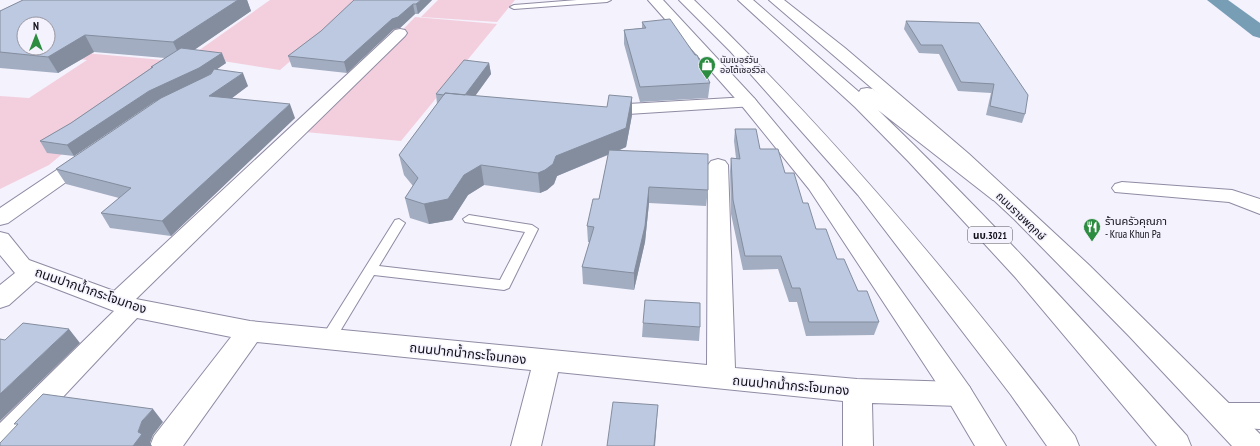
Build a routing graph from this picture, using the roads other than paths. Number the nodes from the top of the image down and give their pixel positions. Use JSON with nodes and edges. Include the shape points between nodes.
{"nodes":[{"id":1,"x":607,"y":0,"type":"edge"},
{"id":2,"x":655,"y":0,"type":"edge"},
{"id":3,"x":686,"y":0,"type":"edge"},
{"id":4,"x":745,"y":0,"type":"edge"},
{"id":5,"x":776,"y":0,"type":"edge"},
{"id":6,"x":514,"y":7,"type":"dead end"},
{"id":7,"x":400,"y":33,"type":"dead end"},
{"id":8,"x":790,"y":38,"type":"junction"},
{"id":9,"x":748,"y":102,"type":"junction"},
{"id":10,"x":628,"y":109,"type":"edge"},
{"id":11,"x":103,"y":147,"type":"edge"},
{"id":12,"x":718,"y":166,"type":"dead end"},
{"id":13,"x":1122,"y":188,"type":"dead end"},
{"id":14,"x":1000,"y":195,"type":"junction"},
{"id":15,"x":1260,"y":208,"type":"edge"},
{"id":16,"x":0,"y":218,"type":"edge"},
{"id":17,"x":469,"y":219,"type":"dead end"},
{"id":18,"x":399,"y":223,"type":"dead end"},
{"id":19,"x":0,"y":239,"type":"edge"},
{"id":20,"x":370,"y":270,"type":"junction"},
{"id":21,"x":32,"y":271,"type":"junction"},
{"id":22,"x":0,"y":299,"type":"edge"},
{"id":23,"x":125,"y":305,"type":"junction"},
{"id":24,"x":250,"y":331,"type":"junction"},
{"id":25,"x":328,"y":339,"type":"junction"},
{"id":26,"x":547,"y":361,"type":"junction"},
{"id":27,"x":721,"y":378,"type":"junction"},
{"id":28,"x":1021,"y":387,"type":"junction"},
{"id":29,"x":857,"y":391,"type":"junction"},
{"id":30,"x":959,"y":394,"type":"junction"},
{"id":31,"x":1223,"y":415,"type":"junction"},
{"id":32,"x":1260,"y":416,"type":"edge"},
{"id":33,"x":0,"y":444,"type":"edge"},
{"id":34,"x":165,"y":446,"type":"edge"},
{"id":35,"x":526,"y":446,"type":"edge"},
{"id":36,"x":858,"y":446,"type":"edge"},
{"id":37,"x":991,"y":446,"type":"edge"},
{"id":38,"x":1045,"y":446,"type":"edge"},
{"id":39,"x":1064,"y":446,"type":"edge"},
{"id":40,"x":1176,"y":446,"type":"edge"},
{"id":41,"x":1252,"y":446,"type":"edge"}],
"edges":[{"from":1,"to":6,"type":"lane"},
{"from":2,"to":9,"type":"main road"},
{"from":3,"to":28,"type":"main road","via":[[735,48],[865,191]]},
{"from":4,"to":8,"type":"main road","number":"นบ.3021"},
{"from":5,"to":14,"type":"main road","name":"ถนนราชพฤกษ์","number":"นบ.3021","via":[[916,117]]},
{"from":7,"to":23,"type":"main road"},
{"from":8,"to":14,"type":"main road","via":[[925,136]]},
{"from":8,"to":40,"type":"main road","number":"นบ.3021","via":[[866,107],[972,216]]},
{"from":9,"to":10,"type":"main road"},
{"from":9,"to":30,"type":"main road","via":[[817,186]]},
{"from":11,"to":16,"type":"main road"},
{"from":12,"to":27,"type":"main road"},
{"from":13,"to":15,"type":"main road","via":[[1232,196]]},
{"from":14,"to":31,"type":"main road","name":"ถนนราชพฤกษ์","number":"นบ.3021"},
{"from":17,"to":20,"type":"lane","via":[[532,229],[504,285]]},
{"from":18,"to":20,"type":"lane"},
{"from":19,"to":21,"type":"main road","name":"ถนนปากน้ำกระโจมทอง","via":[[21,266]]},
{"from":20,"to":25,"type":"lane"},
{"from":21,"to":22,"type":"main road"},
{"from":21,"to":23,"type":"main road","name":"ถนนปากน้ำกระโจมทอง"},
{"from":23,"to":24,"type":"main road","name":"ถนนปากน้ำกระโจมทอง"},
{"from":23,"to":33,"type":"main road"},
{"from":24,"to":25,"type":"main road","name":"ถนนปากน้ำกระโจมทอง"},
{"from":24,"to":34,"type":"main road"},
{"from":25,"to":26,"type":"main road","name":"ถนนปากน้ำกระโจมทอง"},
{"from":26,"to":27,"type":"main road","name":"ถนนปากน้ำกระโจมทอง"},
{"from":26,"to":35,"type":"main road"},
{"from":27,"to":29,"type":"main road","name":"ถนนปากน้ำกระโจมทอง"},
{"from":28,"to":38,"type":"main road"},
{"from":28,"to":39,"type":"main road"},
{"from":29,"to":30,"type":"main road","name":"ถนนปากน้ำกระโจมทอง"},
{"from":29,"to":36,"type":"main road"},
{"from":30,"to":37,"type":"main road"},
{"from":31,"to":32,"type":"main road"},
{"from":31,"to":41,"type":"main road","name":"ถนนราชพฤกษ์","number":"นบ.3021"}]}
